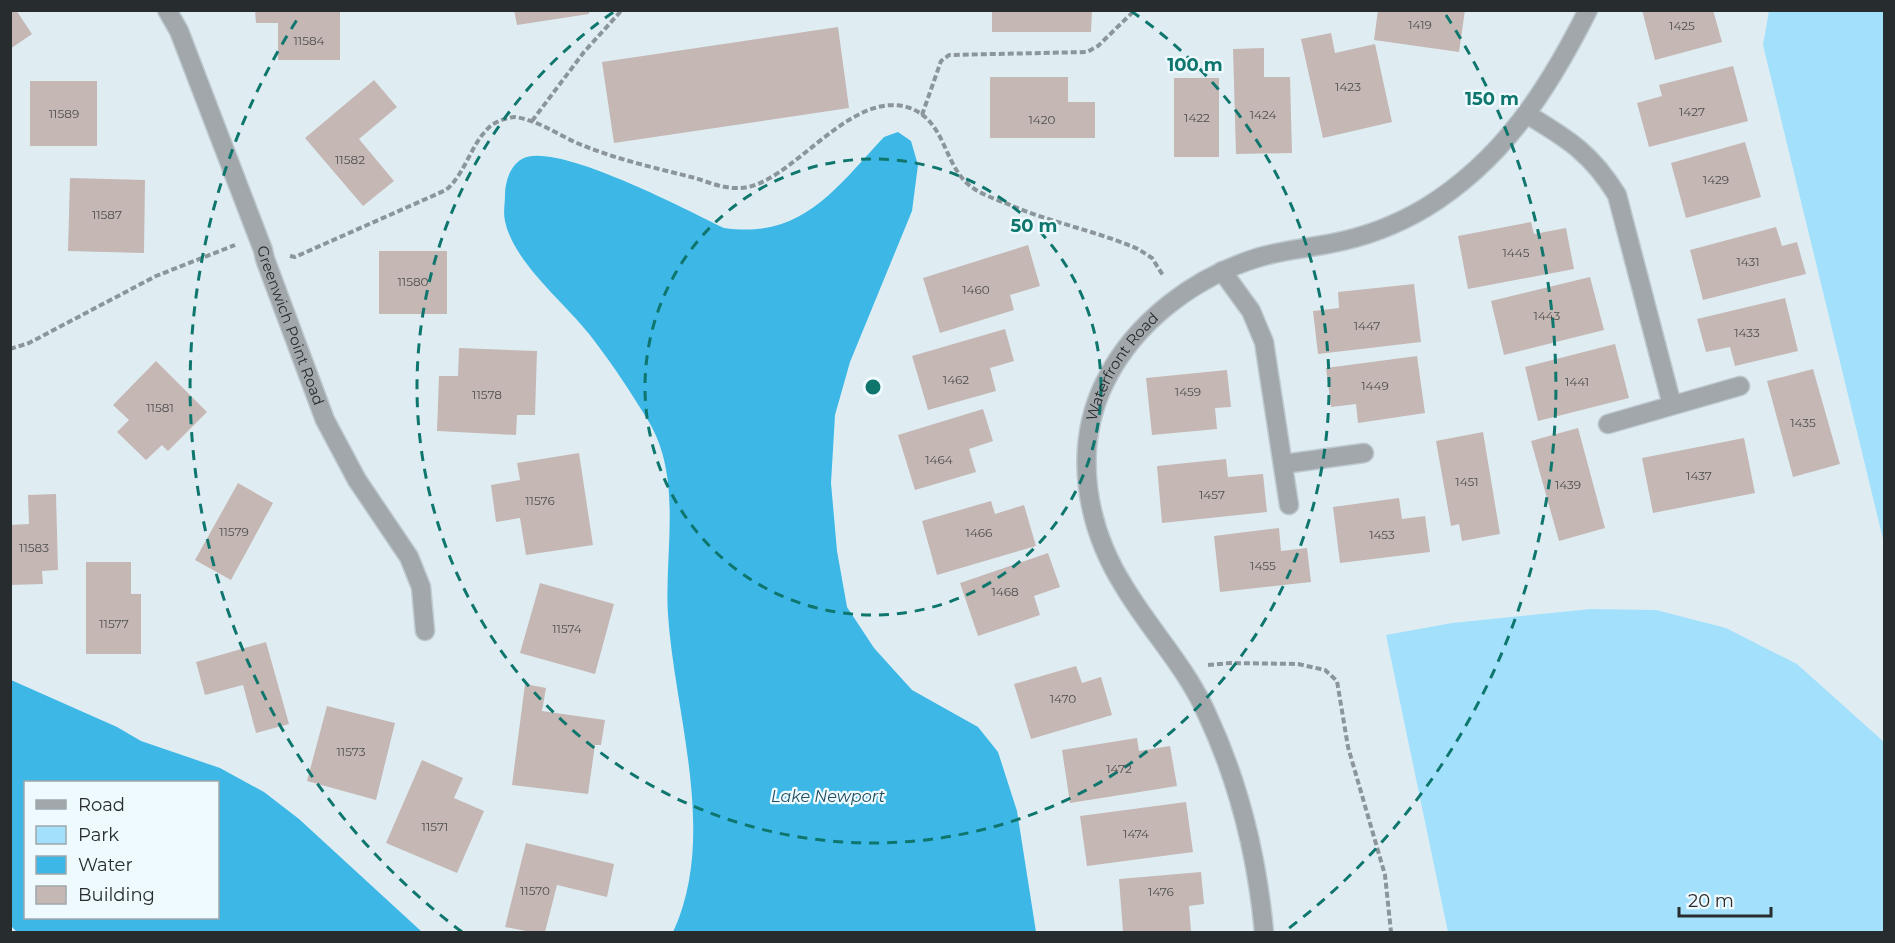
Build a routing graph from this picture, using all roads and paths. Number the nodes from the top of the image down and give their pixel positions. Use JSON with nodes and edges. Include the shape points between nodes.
{"nodes":[{"id":1,"x":167,"y":10,"type":"edge"},
{"id":2,"x":622,"y":10,"type":"edge"},
{"id":3,"x":1135,"y":10,"type":"edge"},
{"id":4,"x":1588,"y":10,"type":"edge"},
{"id":5,"x":922,"y":115,"type":"junction"},
{"id":6,"x":1528,"y":115,"type":"junction"},
{"id":7,"x":532,"y":121,"type":"junction"},
{"id":8,"x":264,"y":250,"type":"junction"},
{"id":9,"x":1222,"y":271,"type":"junction"},
{"id":10,"x":1178,"y":298,"type":"junction"},
{"id":11,"x":10,"y":349,"type":"edge"},
{"id":12,"x":1740,"y":386,"type":"dead end"},
{"id":13,"x":1672,"y":405,"type":"junction"},
{"id":14,"x":1608,"y":424,"type":"dead end"},
{"id":15,"x":1364,"y":453,"type":"dead end"},
{"id":16,"x":1284,"y":464,"type":"junction"},
{"id":17,"x":1289,"y":505,"type":"dead end"},
{"id":18,"x":425,"y":631,"type":"dead end"},
{"id":19,"x":1187,"y":675,"type":"junction"},
{"id":20,"x":1264,"y":933,"type":"edge"},
{"id":21,"x":1391,"y":933,"type":"edge"}],
"edges":[{"from":1,"to":8,"type":"street","name":"Greenwich Point Road","via":[[179,31]]},
{"from":2,"to":7,"type":"path"},
{"from":3,"to":5,"type":"path","via":[[1088,52],[949,55],[941,61]]},
{"from":4,"to":6,"type":"street","name":"Waterfront Road"},
{"from":5,"to":7,"type":"path","via":[[890,105],[870,109],[767,180],[740,189],[579,144]]},
{"from":5,"to":10,"type":"path","via":[[937,127],[960,176],[969,185],[1042,218],[1138,249],[1152,258]]},
{"from":6,"to":9,"type":"street","name":"Waterfront Road","via":[[1498,151],[1423,209],[1337,243],[1261,256]]},
{"from":6,"to":13,"type":"street","via":[[1581,150],[1601,169],[1617,195]]},
{"from":7,"to":8,"type":"path","via":[[512,117],[494,124],[472,150],[457,181],[446,190],[295,257]]},
{"from":8,"to":11,"type":"path","via":[[232,245],[156,276],[29,343]]},
{"from":8,"to":18,"type":"street","name":"Greenwich Point Road","via":[[325,420],[357,480],[409,557],[421,587]]},
{"from":9,"to":10,"type":"street","name":"Waterfront Road"},
{"from":9,"to":16,"type":"street","via":[[1251,310],[1264,342]]},
{"from":10,"to":19,"type":"street","name":"Waterfront Road","via":[[1155,316],[1125,350],[1105,383],[1091,419],[1086,459],[1088,496],[1105,553],[1125,589]]},
{"from":12,"to":13,"type":"street"},
{"from":13,"to":14,"type":"street"},
{"from":15,"to":16,"type":"street"},
{"from":16,"to":17,"type":"street"},
{"from":19,"to":20,"type":"street","name":"Waterfront Road","via":[[1233,777],[1250,838]]},
{"from":19,"to":21,"type":"path","via":[[1202,666],[1230,663],[1298,664],[1325,670],[1337,681],[1348,747],[1385,876]]}]}
